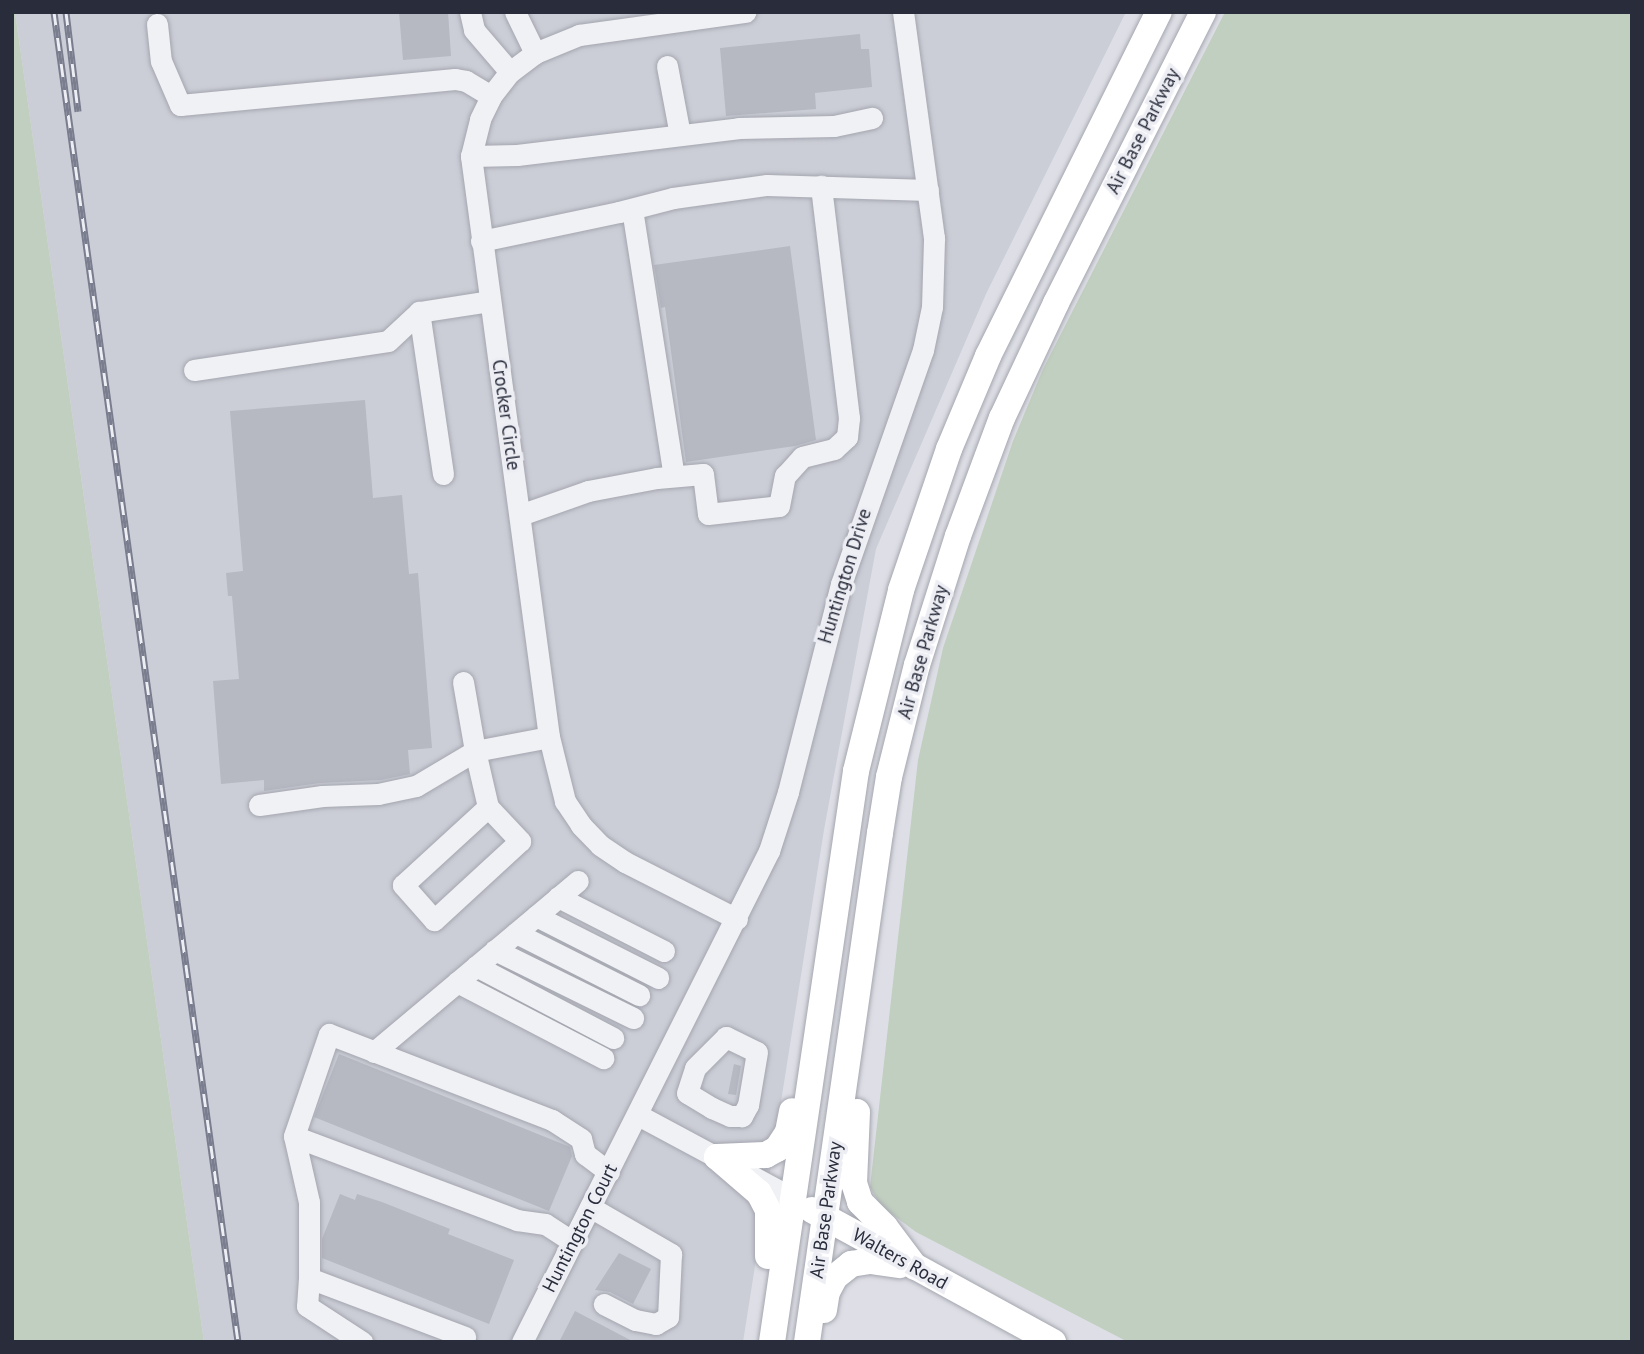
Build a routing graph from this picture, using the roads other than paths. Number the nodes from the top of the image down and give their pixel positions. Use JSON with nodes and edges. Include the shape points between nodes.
{"nodes":[{"id":1,"x":470,"y":12,"type":"edge"},
{"id":2,"x":515,"y":12,"type":"edge"},
{"id":3,"x":745,"y":12,"type":"edge"},
{"id":4,"x":903,"y":12,"type":"edge"},
{"id":5,"x":1159,"y":12,"type":"edge"},
{"id":6,"x":1203,"y":12,"type":"edge"},
{"id":7,"x":157,"y":24,"type":"dead end"},
{"id":8,"x":534,"y":53,"type":"junction"},
{"id":9,"x":667,"y":66,"type":"dead end"},
{"id":10,"x":510,"y":72,"type":"junction"},
{"id":11,"x":491,"y":96,"type":"junction"},
{"id":12,"x":872,"y":118,"type":"dead end"},
{"id":13,"x":680,"y":135,"type":"junction"},
{"id":14,"x":471,"y":156,"type":"junction"},
{"id":15,"x":821,"y":186,"type":"junction"},
{"id":16,"x":928,"y":190,"type":"junction"},
{"id":17,"x":632,"y":209,"type":"junction"},
{"id":18,"x":481,"y":241,"type":"junction"},
{"id":19,"x":489,"y":301,"type":"junction"},
{"id":20,"x":419,"y":312,"type":"junction"},
{"id":21,"x":194,"y":370,"type":"dead end"},
{"id":22,"x":443,"y":474,"type":"dead end"},
{"id":23,"x":674,"y":476,"type":"junction"},
{"id":24,"x":520,"y":515,"type":"junction"},
{"id":25,"x":463,"y":682,"type":"dead end"},
{"id":26,"x":549,"y":737,"type":"junction"},
{"id":27,"x":475,"y":751,"type":"junction"},
{"id":28,"x":259,"y":805,"type":"dead end"},
{"id":29,"x":488,"y":807,"type":"junction"},
{"id":30,"x":578,"y":881,"type":"dead end"},
{"id":31,"x":558,"y":897,"type":"junction"},
{"id":32,"x":536,"y":916,"type":"junction"},
{"id":33,"x":737,"y":919,"type":"junction"},
{"id":34,"x":516,"y":933,"type":"junction"},
{"id":35,"x":864,"y":934,"type":"junction"},
{"id":36,"x":829,"y":941,"type":"junction"},
{"id":37,"x":495,"y":950,"type":"junction"},
{"id":38,"x":664,"y":951,"type":"dead end"},
{"id":39,"x":476,"y":966,"type":"junction"},
{"id":40,"x":658,"y":978,"type":"dead end"},
{"id":41,"x":457,"y":982,"type":"junction"},
{"id":42,"x":639,"y":995,"type":"dead end"},
{"id":43,"x":633,"y":1018,"type":"dead end"},
{"id":44,"x":613,"y":1038,"type":"dead end"},
{"id":45,"x":374,"y":1052,"type":"junction"},
{"id":46,"x":603,"y":1058,"type":"dead end"},
{"id":47,"x":638,"y":1115,"type":"junction"},
{"id":48,"x":294,"y":1136,"type":"junction"},
{"id":49,"x":717,"y":1157,"type":"junction"},
{"id":50,"x":609,"y":1172,"type":"junction"},
{"id":51,"x":793,"y":1198,"type":"junction"},
{"id":52,"x":590,"y":1208,"type":"junction"},
{"id":53,"x":824,"y":1217,"type":"junction"},
{"id":54,"x":573,"y":1242,"type":"junction"},
{"id":55,"x":915,"y":1267,"type":"junction"},
{"id":56,"x":309,"y":1278,"type":"junction"},
{"id":57,"x":604,"y":1304,"type":"dead end"},
{"id":58,"x":465,"y":1337,"type":"dead end"},
{"id":59,"x":362,"y":1342,"type":"edge"},
{"id":60,"x":522,"y":1342,"type":"edge"},
{"id":61,"x":771,"y":1342,"type":"edge"},
{"id":62,"x":807,"y":1342,"type":"edge"},
{"id":63,"x":819,"y":1342,"type":"edge"},
{"id":64,"x":1053,"y":1342,"type":"edge"}],
"edges":[{"from":1,"to":10,"type":"street","via":[[474,30]]},
{"from":2,"to":8,"type":"street"},
{"from":3,"to":8,"type":"street","name":"Crocker Circle","via":[[579,35]]},
{"from":4,"to":16,"type":"street","name":"Huntington Drive"},
{"from":5,"to":36,"type":"main road","name":"Air Base Parkway","via":[[993,344],[922,525],[882,655],[856,771]]},
{"from":6,"to":35,"type":"main road","name":"Air Base Parkway","via":[[1056,303],[982,469],[917,665],[889,777]]},
{"from":7,"to":11,"type":"street","via":[[161,61],[180,105],[455,79]]},
{"from":8,"to":10,"type":"street","name":"Crocker Circle"},
{"from":9,"to":13,"type":"street"},
{"from":10,"to":11,"type":"street","name":"Crocker Circle"},
{"from":11,"to":14,"type":"street","name":"Crocker Circle"},
{"from":12,"to":13,"type":"street","via":[[834,126],[739,128]]},
{"from":13,"to":14,"type":"street","via":[[517,155]]},
{"from":14,"to":18,"type":"street","name":"Crocker Circle"},
{"from":15,"to":16,"type":"street"},
{"from":15,"to":17,"type":"street","via":[[767,185],[673,198]]},
{"from":15,"to":23,"type":"street","via":[[849,418],[847,437],[834,449],[802,457],[785,476],[779,506],[708,514],[703,474]]},
{"from":16,"to":33,"type":"street","name":"Huntington Drive","via":[[935,274],[923,350],[841,584],[778,827]]},
{"from":17,"to":18,"type":"street"},
{"from":17,"to":23,"type":"street"},
{"from":18,"to":19,"type":"street","name":"Crocker Circle"},
{"from":19,"to":20,"type":"street"},
{"from":19,"to":24,"type":"street","name":"Crocker Circle"},
{"from":20,"to":21,"type":"street","via":[[388,341]]},
{"from":20,"to":22,"type":"street"},
{"from":23,"to":24,"type":"street","via":[[588,491]]},
{"from":24,"to":26,"type":"street","name":"Crocker Circle"},
{"from":25,"to":27,"type":"street"},
{"from":26,"to":27,"type":"street"},
{"from":26,"to":33,"type":"street","name":"Crocker Circle","via":[[565,801],[600,845]]},
{"from":27,"to":28,"type":"street","via":[[416,786]]},
{"from":27,"to":29,"type":"street"},
{"from":29,"to":29,"type":"street","via":[[520,841],[434,919],[403,885]]},
{"from":30,"to":31,"type":"street"},
{"from":31,"to":32,"type":"street"},
{"from":31,"to":38,"type":"street"},
{"from":32,"to":34,"type":"street"},
{"from":32,"to":40,"type":"street"},
{"from":33,"to":47,"type":"street","name":"Huntington Drive"},
{"from":34,"to":37,"type":"street"},
{"from":34,"to":42,"type":"street"},
{"from":35,"to":53,"type":"main road","name":"Air Base Parkway"},
{"from":35,"to":55,"type":"main road","via":[[854,1183],[860,1202],[886,1227]]},
{"from":36,"to":49,"type":"main road","via":[[804,1033],[784,1140],[766,1155]]},
{"from":36,"to":51,"type":"main road","name":"Air Base Parkway"},
{"from":37,"to":39,"type":"street"},
{"from":37,"to":43,"type":"street"},
{"from":39,"to":41,"type":"street"},
{"from":39,"to":44,"type":"street"},
{"from":41,"to":45,"type":"street"},
{"from":41,"to":46,"type":"street"},
{"from":45,"to":48,"type":"street","via":[[329,1034]]},
{"from":45,"to":50,"type":"street","via":[[552,1120],[581,1139],[585,1154]]},
{"from":47,"to":49,"type":"street","name":"Walters Road"},
{"from":47,"to":50,"type":"street","name":"Huntington Court"},
{"from":48,"to":54,"type":"street","via":[[517,1220],[545,1224]]},
{"from":48,"to":56,"type":"street","via":[[309,1202]]},
{"from":49,"to":51,"type":"street","name":"Walters Road"},
{"from":49,"to":61,"type":"main road","via":[[759,1193],[768,1210]]},
{"from":50,"to":52,"type":"street","name":"Huntington Court"},
{"from":51,"to":53,"type":"main road","name":"Walters Road"},
{"from":51,"to":61,"type":"main road","name":"Air Base Parkway"},
{"from":52,"to":54,"type":"street","name":"Huntington Court"},
{"from":52,"to":57,"type":"street","via":[[671,1254],[668,1317],[656,1324],[635,1320]]},
{"from":53,"to":55,"type":"main road","name":"Walters Road"},
{"from":53,"to":62,"type":"main road","name":"Air Base Parkway"},
{"from":54,"to":60,"type":"street","name":"Huntington Court"},
{"from":55,"to":63,"type":"main road","via":[[870,1261],[851,1264],[835,1277],[827,1292]]},
{"from":55,"to":64,"type":"main road","name":"Walters Road"},
{"from":56,"to":58,"type":"street"},
{"from":56,"to":59,"type":"street","via":[[307,1306]]}]}
